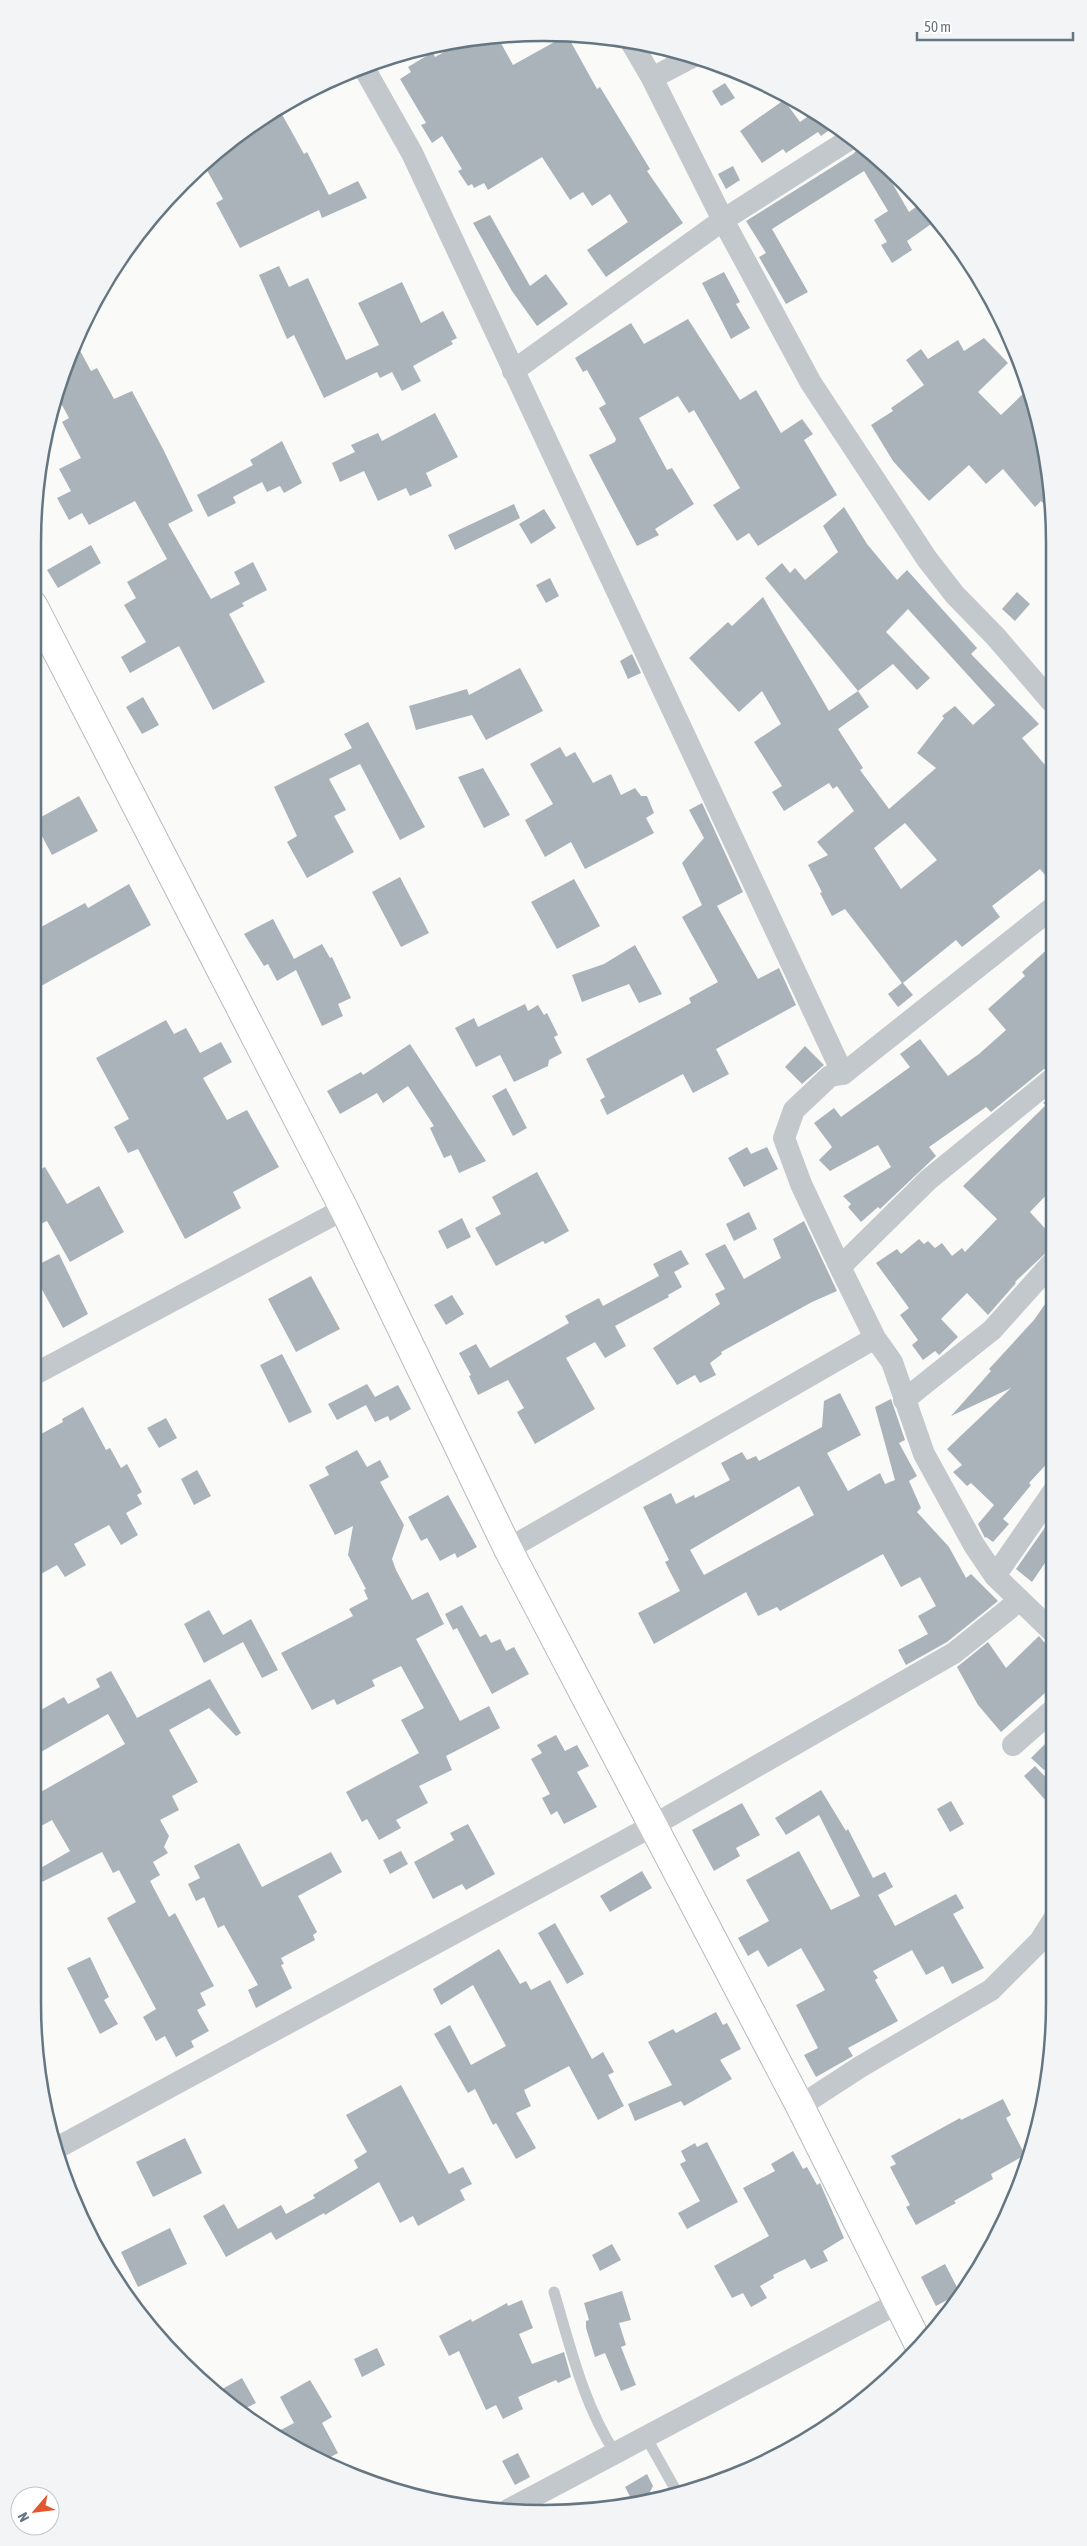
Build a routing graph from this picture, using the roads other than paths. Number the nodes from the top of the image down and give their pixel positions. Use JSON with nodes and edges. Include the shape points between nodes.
{"nodes":[{"id":1,"x":635,"y":50,"type":"edge"},
{"id":2,"x":684,"y":61,"type":"edge"},
{"id":3,"x":367,"y":73,"type":"edge"},
{"id":4,"x":652,"y":78,"type":"junction"},
{"id":5,"x":844,"y":142,"type":"edge"},
{"id":6,"x":723,"y":220,"type":"junction"},
{"id":7,"x":513,"y":371,"type":"junction"},
{"id":8,"x":41,"y":622,"type":"edge"},
{"id":9,"x":1046,"y":695,"type":"edge"},
{"id":10,"x":1046,"y":913,"type":"edge"},
{"id":11,"x":843,"y":1074,"type":"junction"},
{"id":12,"x":1046,"y":1084,"type":"edge"},
{"id":13,"x":344,"y":1209,"type":"junction"},
{"id":14,"x":840,"y":1268,"type":"junction"},
{"id":15,"x":1046,"y":1270,"type":"edge"},
{"id":16,"x":875,"y":1338,"type":"junction"},
{"id":17,"x":41,"y":1370,"type":"edge"},
{"id":18,"x":904,"y":1400,"type":"junction"},
{"id":19,"x":1046,"y":1502,"type":"edge"},
{"id":20,"x":508,"y":1549,"type":"junction"},
{"id":21,"x":995,"y":1576,"type":"junction"},
{"id":22,"x":1020,"y":1600,"type":"junction"},
{"id":23,"x":1046,"y":1625,"type":"edge"},
{"id":24,"x":1046,"y":1716,"type":"edge"},
{"id":25,"x":1013,"y":1745,"type":"dead end"},
{"id":26,"x":654,"y":1825,"type":"junction"},
{"id":27,"x":1046,"y":1932,"type":"edge"},
{"id":28,"x":800,"y":2106,"type":"junction"},
{"id":29,"x":62,"y":2145,"type":"edge"},
{"id":30,"x":554,"y":2292,"type":"dead end"},
{"id":31,"x":898,"y":2303,"type":"junction"},
{"id":32,"x":916,"y":2339,"type":"edge"},
{"id":33,"x":646,"y":2437,"type":"junction"},
{"id":34,"x":615,"y":2453,"type":"junction"},
{"id":35,"x":674,"y":2488,"type":"edge"},
{"id":36,"x":519,"y":2504,"type":"edge"}],
"edges":[{"from":1,"to":4,"type":"street"},
{"from":2,"to":4,"type":"street"},
{"from":3,"to":7,"type":"street","via":[[412,153]]},
{"from":4,"to":6,"type":"street"},
{"from":5,"to":6,"type":"street"},
{"from":6,"to":7,"type":"street"},
{"from":6,"to":9,"type":"street","via":[[811,383],[927,559],[955,596]]},
{"from":7,"to":11,"type":"street"},
{"from":8,"to":13,"type":"street"},
{"from":10,"to":11,"type":"street"},
{"from":11,"to":14,"type":"street","via":[[830,1076],[794,1110],[784,1138],[801,1184]]},
{"from":12,"to":14,"type":"street","via":[[928,1180]]},
{"from":13,"to":17,"type":"street"},
{"from":13,"to":20,"type":"street"},
{"from":14,"to":16,"type":"street"},
{"from":15,"to":18,"type":"street","via":[[992,1330]]},
{"from":16,"to":18,"type":"street","via":[[892,1362]]},
{"from":16,"to":20,"type":"street"},
{"from":18,"to":21,"type":"street","via":[[924,1454],[974,1545]]},
{"from":19,"to":21,"type":"street"},
{"from":20,"to":26,"type":"street"},
{"from":21,"to":22,"type":"street"},
{"from":22,"to":23,"type":"street"},
{"from":22,"to":26,"type":"street","via":[[954,1653]]},
{"from":24,"to":25,"type":"street"},
{"from":26,"to":28,"type":"street"},
{"from":26,"to":29,"type":"street"},
{"from":27,"to":28,"type":"street","via":[[992,1990]]},
{"from":28,"to":31,"type":"street"},
{"from":30,"to":34,"type":"lane","via":[[585,2398]]},
{"from":31,"to":32,"type":"street"},
{"from":31,"to":33,"type":"street"},
{"from":33,"to":34,"type":"street"},
{"from":33,"to":35,"type":"lane"},
{"from":34,"to":36,"type":"street"}]}
